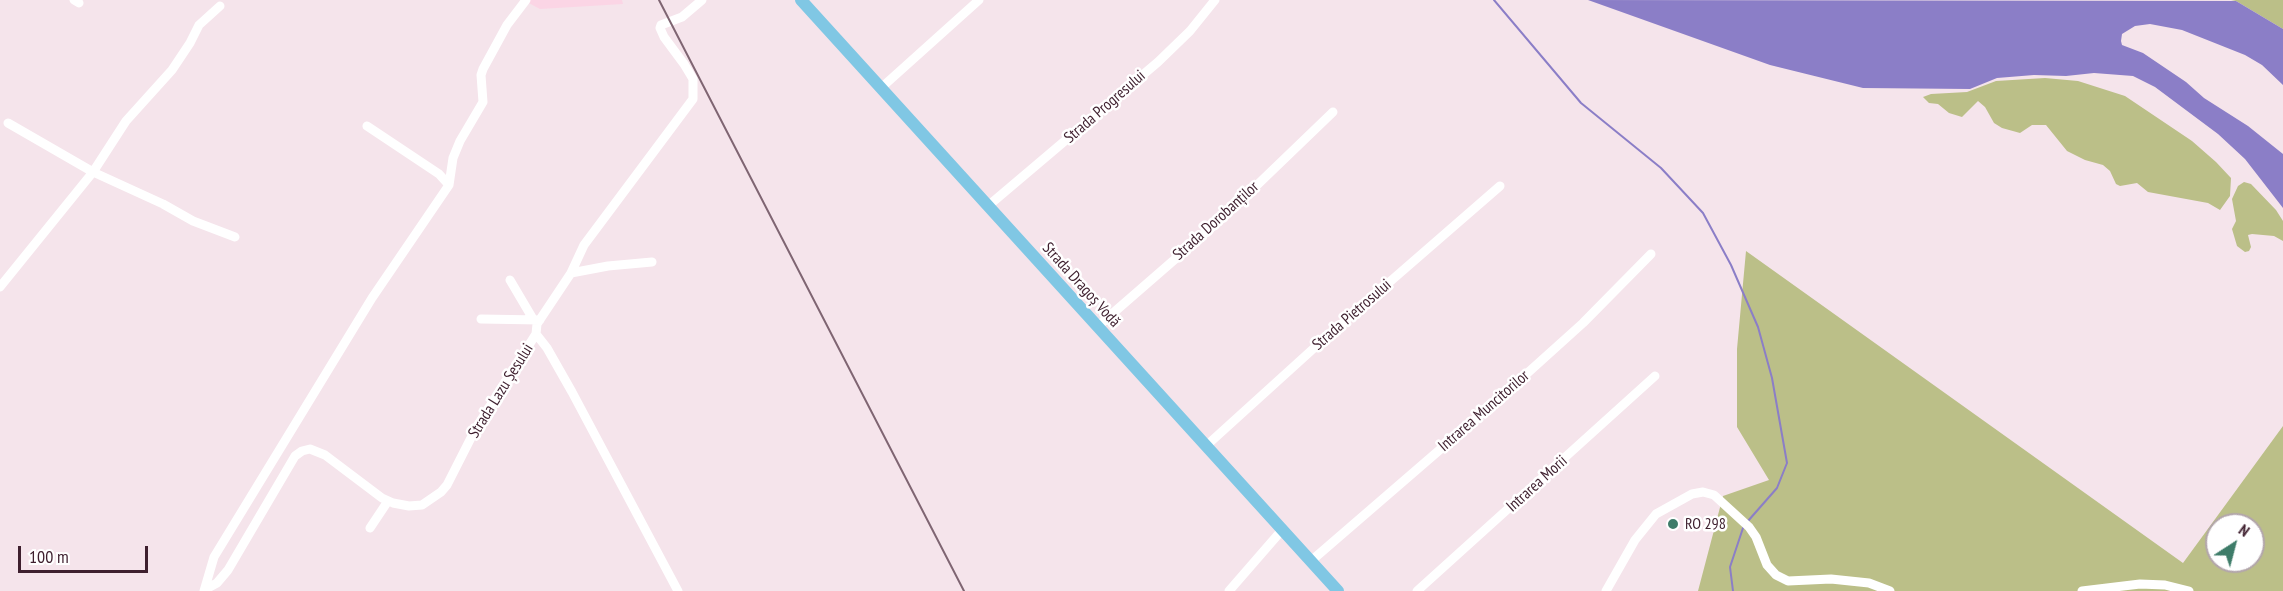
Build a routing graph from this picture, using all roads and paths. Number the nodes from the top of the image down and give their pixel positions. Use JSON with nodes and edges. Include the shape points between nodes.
{"nodes":[{"id":1,"x":526,"y":0,"type":"edge"},
{"id":2,"x":702,"y":0,"type":"edge"},
{"id":3,"x":801,"y":0,"type":"edge"},
{"id":4,"x":979,"y":0,"type":"edge"},
{"id":5,"x":1215,"y":0,"type":"edge"},
{"id":6,"x":220,"y":6,"type":"dead end"},
{"id":7,"x":881,"y":88,"type":"junction"},
{"id":8,"x":1333,"y":112,"type":"dead end"},
{"id":9,"x":8,"y":123,"type":"dead end"},
{"id":10,"x":367,"y":126,"type":"dead end"},
{"id":11,"x":93,"y":172,"type":"junction"},
{"id":12,"x":449,"y":184,"type":"junction"},
{"id":13,"x":1500,"y":186,"type":"dead end"},
{"id":14,"x":988,"y":206,"type":"junction"},
{"id":15,"x":235,"y":237,"type":"dead end"},
{"id":16,"x":1651,"y":254,"type":"dead end"},
{"id":17,"x":652,"y":262,"type":"dead end"},
{"id":18,"x":572,"y":273,"type":"junction"},
{"id":19,"x":510,"y":280,"type":"dead end"},
{"id":20,"x":0,"y":287,"type":"edge"},
{"id":21,"x":481,"y":319,"type":"dead end"},
{"id":22,"x":536,"y":320,"type":"junction"},
{"id":23,"x":1098,"y":327,"type":"junction"},
{"id":24,"x":536,"y":334,"type":"junction"},
{"id":25,"x":1655,"y":376,"type":"dead end"},
{"id":26,"x":1206,"y":446,"type":"junction"},
{"id":27,"x":388,"y":501,"type":"junction"},
{"id":28,"x":370,"y":528,"type":"dead end"},
{"id":29,"x":1282,"y":530,"type":"junction"},
{"id":30,"x":1311,"y":561,"type":"junction"},
{"id":31,"x":205,"y":590,"type":"edge"},
{"id":32,"x":678,"y":591,"type":"edge"},
{"id":33,"x":1229,"y":591,"type":"edge"},
{"id":34,"x":1338,"y":591,"type":"edge"},
{"id":35,"x":1417,"y":591,"type":"edge"},
{"id":36,"x":1606,"y":591,"type":"edge"},
{"id":37,"x":1890,"y":591,"type":"edge"},
{"id":38,"x":2082,"y":591,"type":"edge"},
{"id":39,"x":2189,"y":591,"type":"edge"}],
"edges":[{"from":1,"to":12,"type":"street","name":"Strada Lazu Șesului","via":[[483,69],[483,102],[460,141]]},
{"from":2,"to":18,"type":"street","name":"Strada Lazu Șesului","via":[[682,17],[660,28],[693,80],[693,99],[597,226]]},
{"from":3,"to":7,"type":"main road","name":"Strada Dragoș Vodă"},
{"from":4,"to":7,"type":"street"},
{"from":5,"to":14,"type":"street","name":"Strada Progresului","via":[[1158,62]]},
{"from":6,"to":11,"type":"street","via":[[199,26],[172,70],[126,121]]},
{"from":7,"to":14,"type":"main road","name":"Strada Dragoș Vodă"},
{"from":8,"to":23,"type":"street","name":"Strada Dorobanților","via":[[1227,214]]},
{"from":9,"to":11,"type":"street"},
{"from":10,"to":12,"type":"street"},
{"from":11,"to":15,"type":"street"},
{"from":11,"to":20,"type":"street"},
{"from":12,"to":31,"type":"street","name":"Strada Lazu Șesului","via":[[372,298],[214,558]]},
{"from":13,"to":26,"type":"street","name":"Strada Pietrosului"},
{"from":14,"to":23,"type":"main road","name":"Strada Dragoș Vodă"},
{"from":16,"to":30,"type":"street","name":"Intrarea Muncitorilor","via":[[1534,367]]},
{"from":17,"to":18,"type":"street"},
{"from":18,"to":22,"type":"street","name":"Strada Lazu Șesului"},
{"from":19,"to":22,"type":"street"},
{"from":21,"to":22,"type":"street"},
{"from":22,"to":24,"type":"street","name":"Strada Lazu Șesului"},
{"from":23,"to":26,"type":"main road","name":"Strada Dragoș Vodă"},
{"from":24,"to":27,"type":"street","name":"Strada Lazu Șesului","via":[[441,492],[422,505]]},
{"from":24,"to":32,"type":"street","via":[[567,383]]},
{"from":25,"to":35,"type":"street","name":"Intrarea Morii"},
{"from":26,"to":29,"type":"main road","name":"Strada Dragoș Vodă"},
{"from":27,"to":28,"type":"street"},
{"from":27,"to":31,"type":"street","name":"Strada Lazu Șesului","via":[[325,455],[310,449],[302,451],[295,456],[228,570]]},
{"from":29,"to":30,"type":"main road","name":"Strada Dragoș Vodă"},
{"from":29,"to":33,"type":"street"},
{"from":30,"to":34,"type":"main road","name":"Strada Dragoș Vodă"},
{"from":36,"to":37,"type":"street","via":[[1648,522],[1676,502],[1703,492],[1714,495],[1746,523],[1776,575],[1788,581],[1831,579],[1869,583]]},
{"from":38,"to":39,"type":"street","via":[[2140,584]]}]}
